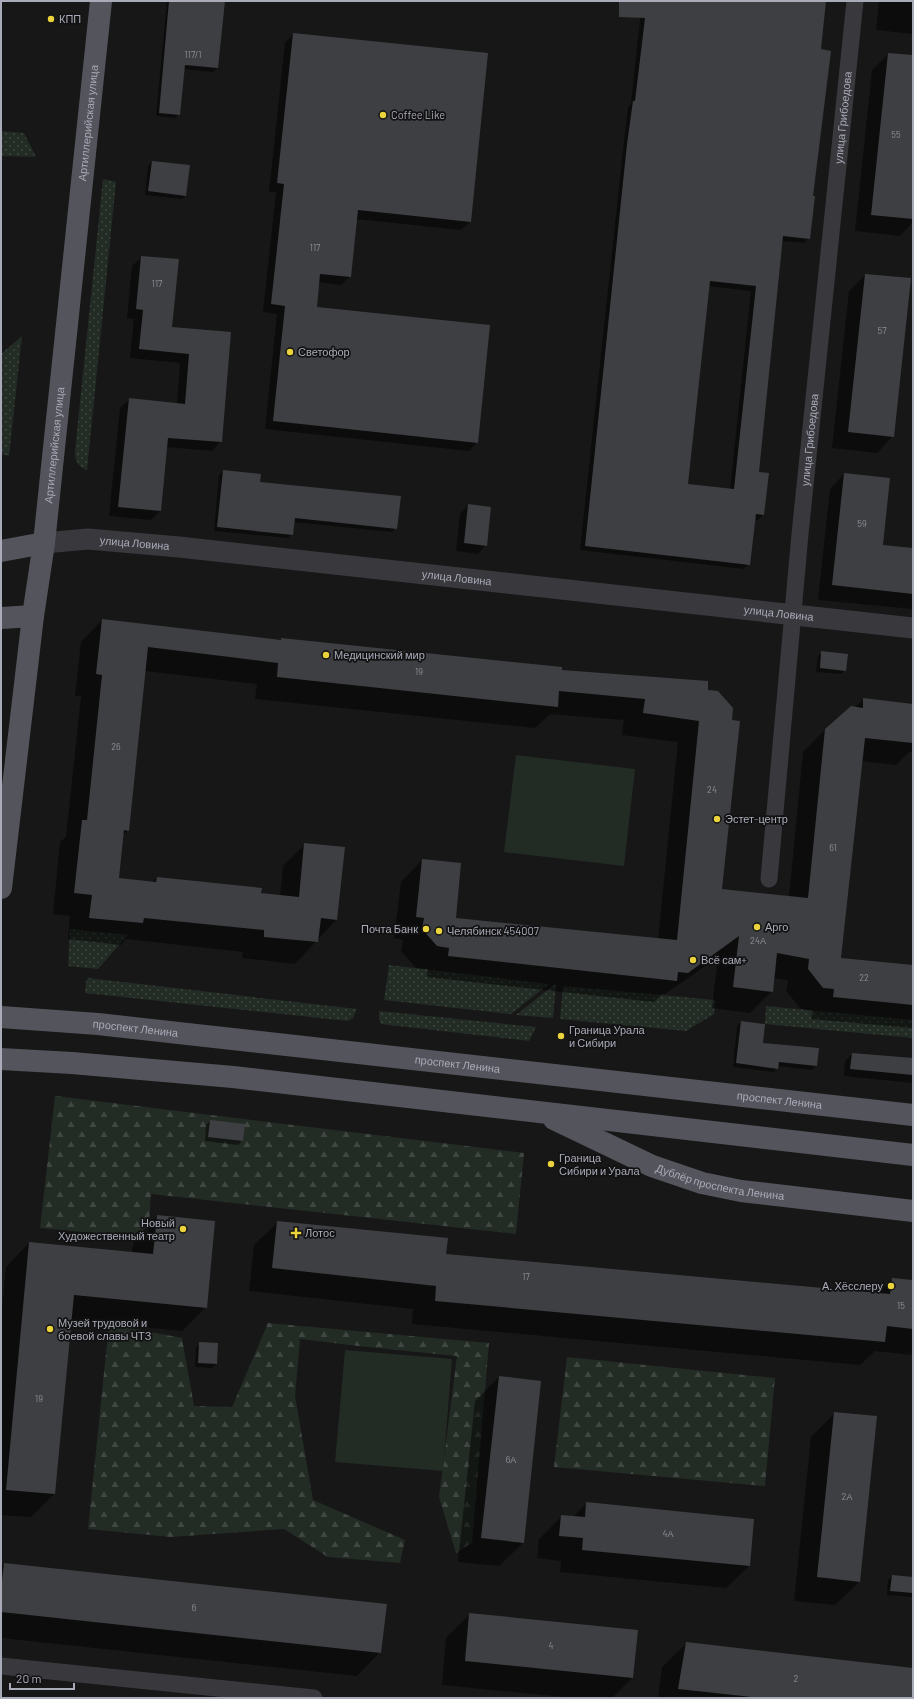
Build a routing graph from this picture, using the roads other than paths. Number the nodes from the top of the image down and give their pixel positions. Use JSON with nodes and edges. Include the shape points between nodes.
{"nodes":[{"id":1,"x":101,"y":1,"type":"edge"},
{"id":2,"x":855,"y":1,"type":"edge"},
{"id":3,"x":44,"y":543,"type":"junction"},
{"id":4,"x":1,"y":551,"type":"edge"},
{"id":5,"x":792,"y":614,"type":"junction"},
{"id":6,"x":33,"y":616,"type":"junction"},
{"id":7,"x":1,"y":618,"type":"edge"},
{"id":8,"x":913,"y":628,"type":"edge"},
{"id":9,"x":769,"y":879,"type":"dead end"},
{"id":10,"x":1,"y":888,"type":"edge"},
{"id":11,"x":1,"y":1017,"type":"edge"},
{"id":12,"x":1,"y":1059,"type":"edge"},
{"id":13,"x":538,"y":1112,"type":"junction"},
{"id":14,"x":913,"y":1115,"type":"edge"},
{"id":15,"x":913,"y":1155,"type":"edge"},
{"id":16,"x":913,"y":1211,"type":"edge"},
{"id":17,"x":1,"y":1666,"type":"edge"},
{"id":18,"x":314,"y":1698,"type":"edge"}],
"edges":[{"from":1,"to":3,"type":"main road","name":"Артиллерийская улица"},
{"from":2,"to":5,"type":"street","name":"улица Грибоедова"},
{"from":3,"to":4,"type":"main road","name":"улица Ловина"},
{"from":3,"to":5,"type":"street","name":"улица Ловина","via":[[88,539]]},
{"from":3,"to":6,"type":"main road","name":"Артиллерийская улица"},
{"from":5,"to":8,"type":"street","name":"улица Ловина"},
{"from":5,"to":9,"type":"street","name":"улица Грибоедова"},
{"from":6,"to":7,"type":"main road"},
{"from":6,"to":10,"type":"main road","name":"Артиллерийская улица"},
{"from":11,"to":14,"type":"main road","name":"проспект Ленина","via":[[98,1024]]},
{"from":12,"to":13,"type":"main road","via":[[233,1077]]},
{"from":13,"to":15,"type":"main road"},
{"from":13,"to":16,"type":"main road","name":"Дублёр проспекта Ленина","via":[[652,1166],[702,1183],[741,1192]]},
{"from":17,"to":18,"type":"street"}]}
